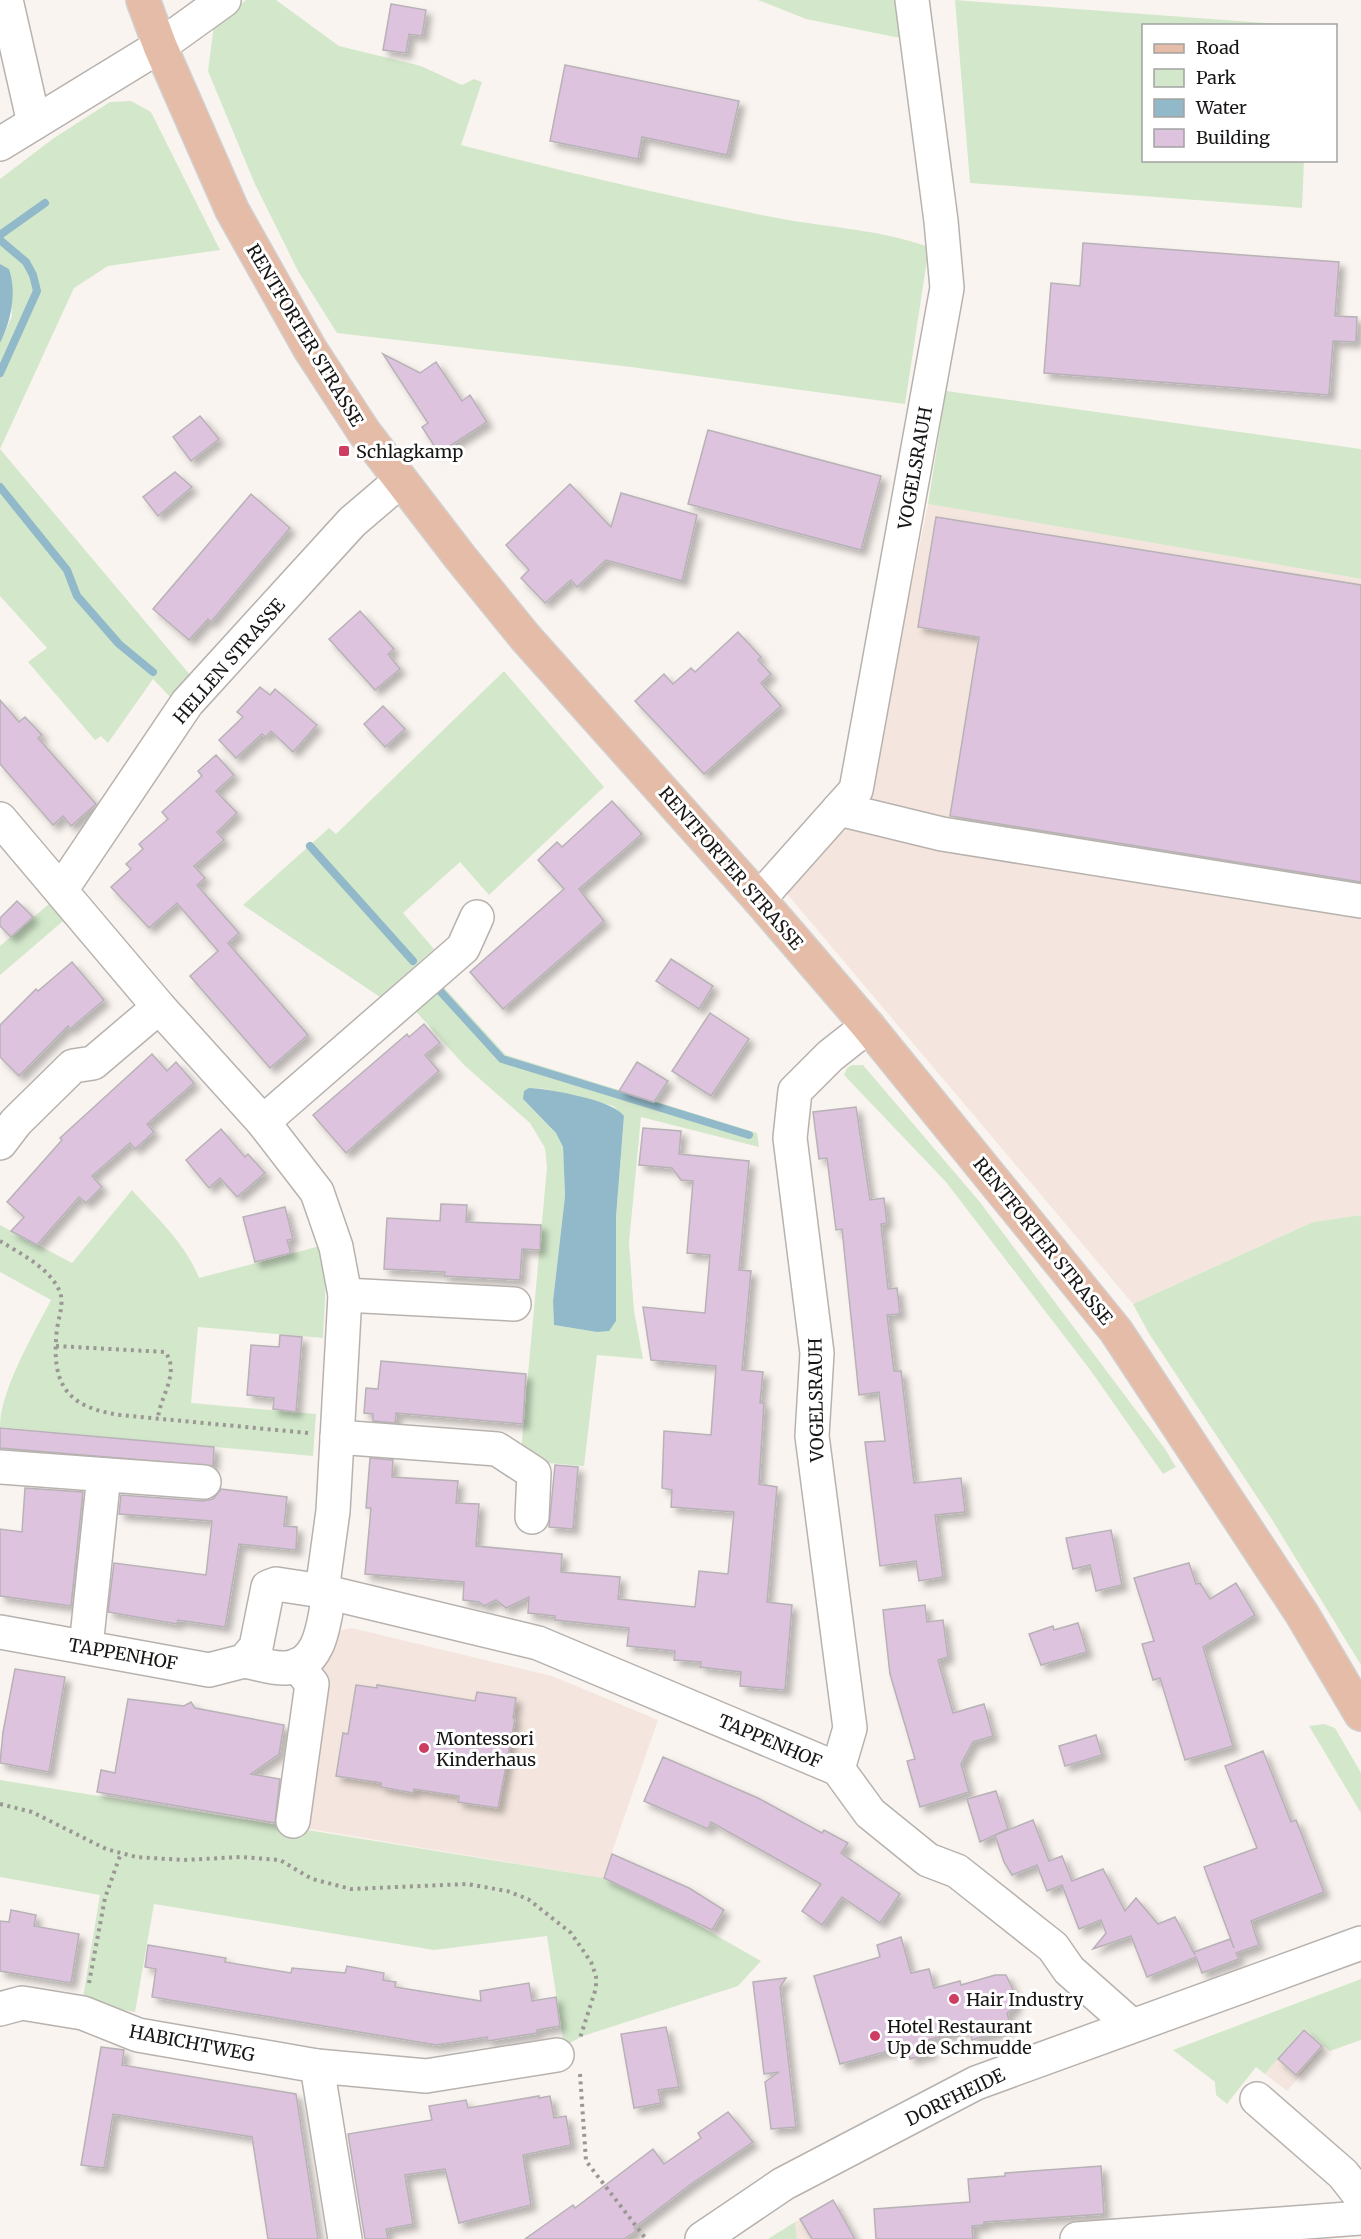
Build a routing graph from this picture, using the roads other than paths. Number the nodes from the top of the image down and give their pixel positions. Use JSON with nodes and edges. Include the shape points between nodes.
{"nodes":[{"id":1,"x":6,"y":0,"type":"edge"},
{"id":2,"x":143,"y":0,"type":"edge"},
{"id":3,"x":224,"y":0,"type":"edge"},
{"id":4,"x":912,"y":0,"type":"edge"},
{"id":5,"x":160,"y":46,"type":"junction"},
{"id":6,"x":34,"y":123,"type":"junction"},
{"id":7,"x":0,"y":144,"type":"edge"},
{"id":8,"x":400,"y":481,"type":"junction"},
{"id":9,"x":839,"y":809,"type":"junction"},
{"id":10,"x":0,"y":819,"type":"edge"},
{"id":11,"x":61,"y":890,"type":"junction"},
{"id":12,"x":759,"y":899,"type":"junction"},
{"id":13,"x":1361,"y":901,"type":"edge"},
{"id":14,"x":477,"y":917,"type":"dead end"},
{"id":15,"x":159,"y":1007,"type":"junction"},
{"id":16,"x":868,"y":1026,"type":"junction"},
{"id":17,"x":263,"y":1122,"type":"junction"},
{"id":18,"x":0,"y":1143,"type":"edge"},
{"id":19,"x":345,"y":1295,"type":"junction"},
{"id":20,"x":514,"y":1304,"type":"dead end"},
{"id":21,"x":337,"y":1437,"type":"junction"},
{"id":22,"x":0,"y":1467,"type":"edge"},
{"id":23,"x":104,"y":1475,"type":"junction"},
{"id":24,"x":204,"y":1482,"type":"dead end"},
{"id":25,"x":532,"y":1517,"type":"dead end"},
{"id":26,"x":325,"y":1592,"type":"junction"},
{"id":27,"x":0,"y":1632,"type":"edge"},
{"id":28,"x":86,"y":1647,"type":"junction"},
{"id":29,"x":244,"y":1661,"type":"junction"},
{"id":30,"x":297,"y":1665,"type":"junction"},
{"id":31,"x":1361,"y":1714,"type":"edge"},
{"id":32,"x":838,"y":1769,"type":"junction"},
{"id":33,"x":293,"y":1821,"type":"dead end"},
{"id":34,"x":1361,"y":1943,"type":"edge"},
{"id":35,"x":0,"y":2009,"type":"edge"},
{"id":36,"x":1131,"y":2025,"type":"junction"},
{"id":37,"x":572,"y":2057,"type":"road end"},
{"id":38,"x":317,"y":2066,"type":"junction"},
{"id":39,"x":1257,"y":2099,"type":"dead end"},
{"id":40,"x":1361,"y":2197,"type":"edge"},
{"id":41,"x":1361,"y":2218,"type":"edge"},
{"id":42,"x":345,"y":2239,"type":"edge"},
{"id":43,"x":702,"y":2239,"type":"edge"},
{"id":44,"x":1077,"y":2239,"type":"edge"}],
"edges":[{"from":1,"to":6,"type":"street"},
{"from":2,"to":5,"type":"main road","name":"RENTFORTER STRASSE"},
{"from":3,"to":5,"type":"street"},
{"from":4,"to":9,"type":"street","name":"VOGELSRAUH","via":[[947,288],[856,790]]},
{"from":5,"to":6,"type":"street"},
{"from":5,"to":8,"type":"main road","name":"RENTFORTER STRASSE","via":[[232,210],[270,281],[364,432]]},
{"from":6,"to":7,"type":"street"},
{"from":8,"to":11,"type":"street","name":"HELLEN STRASSE","via":[[352,522],[187,703]]},
{"from":8,"to":12,"type":"main road","name":"RENTFORTER STRASSE","via":[[525,637]]},
{"from":9,"to":12,"type":"street","name":"VOGELSRAUH"},
{"from":9,"to":13,"type":"street","via":[[942,834]]},
{"from":10,"to":11,"type":"street"},
{"from":11,"to":15,"type":"street"},
{"from":12,"to":16,"type":"main road","name":"RENTFORTER STRASSE"},
{"from":14,"to":17,"type":"street","via":[[463,948]]},
{"from":15,"to":17,"type":"street"},
{"from":15,"to":18,"type":"street","via":[[93,1063],[74,1066],[16,1122]]},
{"from":16,"to":31,"type":"main road","name":"RENTFORTER STRASSE","via":[[1116,1330],[1302,1614]]},
{"from":16,"to":32,"type":"street","name":"VOGELSRAUH","via":[[795,1091],[790,1138],[817,1353],[813,1436],[850,1728]]},
{"from":17,"to":19,"type":"street","via":[[317,1192],[336,1247]]},
{"from":19,"to":20,"type":"street"},
{"from":19,"to":21,"type":"street"},
{"from":21,"to":25,"type":"street","via":[[497,1449],[534,1473]]},
{"from":21,"to":26,"type":"street"},
{"from":22,"to":23,"type":"street"},
{"from":23,"to":24,"type":"street"},
{"from":23,"to":28,"type":"street"},
{"from":26,"to":29,"type":"street","name":"TAPPENHOF","via":[[276,1584],[268,1587],[256,1647]]},
{"from":26,"to":30,"type":"street","via":[[320,1641],[311,1655]]},
{"from":26,"to":32,"type":"street","name":"TAPPENHOF","via":[[538,1643]]},
{"from":27,"to":28,"type":"street","name":"TAPPENHOF"},
{"from":28,"to":29,"type":"street","name":"TAPPENHOF","via":[[209,1670]]},
{"from":29,"to":30,"type":"street","name":"TAPPENHOF","via":[[285,1669]]},
{"from":30,"to":33,"type":"street","via":[[312,1684]]},
{"from":32,"to":36,"type":"street","name":"TAPPENHOF","via":[[870,1813],[928,1860],[957,1871],[1053,1947],[1069,1970]]},
{"from":34,"to":36,"type":"street","name":"DORFHEIDE"},
{"from":35,"to":38,"type":"street","name":"HABICHTWEG","via":[[22,2003],[83,2013],[138,2035]]},
{"from":36,"to":43,"type":"street","name":"DORFHEIDE","via":[[976,2083],[783,2184]]},
{"from":37,"to":38,"type":"street","name":"HABICHTWEG","via":[[426,2076]]},
{"from":38,"to":42,"type":"street"},
{"from":39,"to":40,"type":"street","via":[[1343,2174]]},
{"from":41,"to":44,"type":"street"}]}
